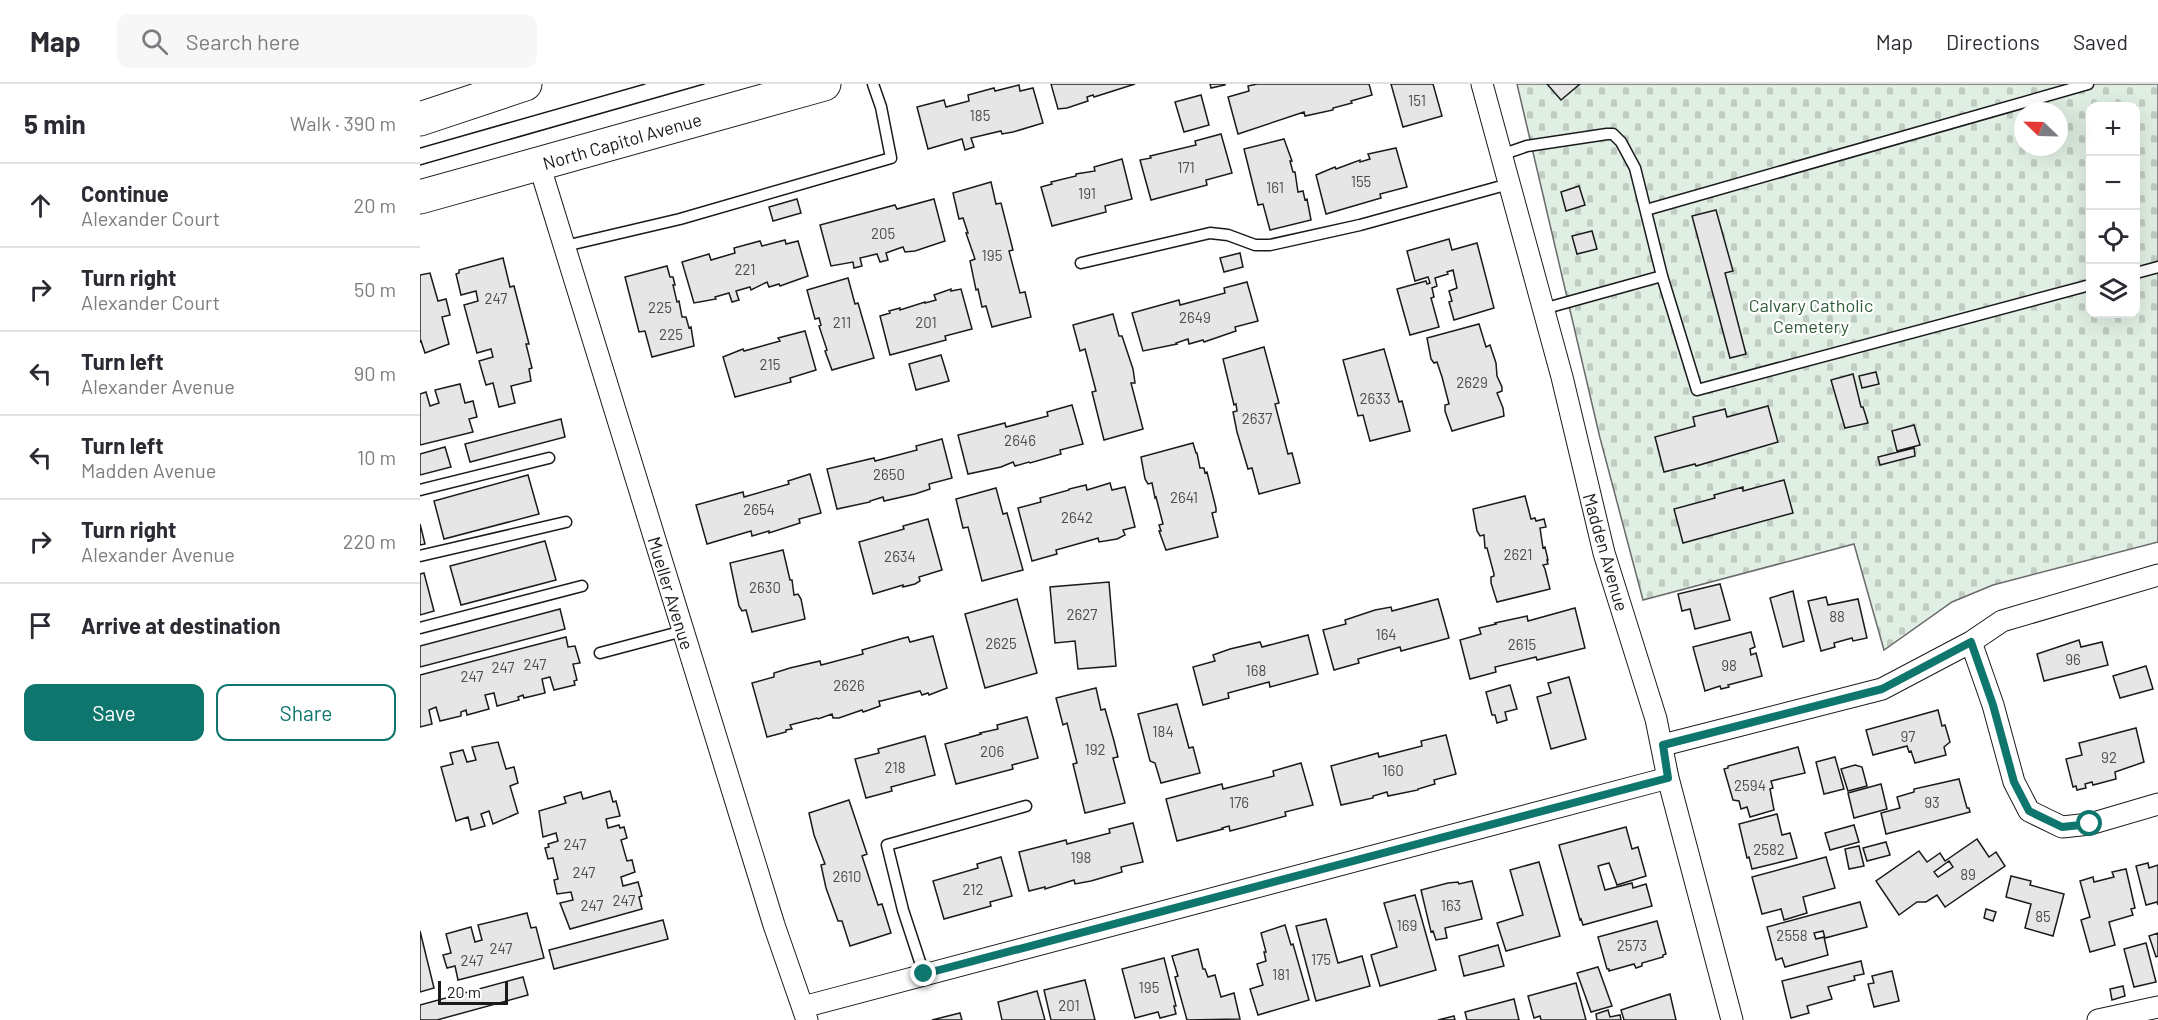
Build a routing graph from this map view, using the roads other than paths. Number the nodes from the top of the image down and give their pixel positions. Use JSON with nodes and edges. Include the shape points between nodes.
{"nodes":[{"id":1,"x":525,"y":84,"type":"edge"},
{"id":2,"x":824,"y":84,"type":"edge"},
{"id":3,"x":873,"y":84,"type":"edge"},
{"id":4,"x":1482,"y":84,"type":"edge"},
{"id":5,"x":2088,"y":84,"type":"edge"},
{"id":6,"x":420,"y":119,"type":"edge"},
{"id":7,"x":1501,"y":155,"type":"junction"},
{"id":8,"x":539,"y":164,"type":"junction"},
{"id":9,"x":1509,"y":184,"type":"junction"},
{"id":10,"x":420,"y":197,"type":"edge"},
{"id":11,"x":1647,"y":210,"type":"junction"},
{"id":12,"x":565,"y":246,"type":"junction"},
{"id":13,"x":1081,"y":263,"type":"dead end"},
{"id":14,"x":2158,"y":267,"type":"edge"},
{"id":15,"x":2140,"y":272,"type":"edge"},
{"id":16,"x":1662,"y":276,"type":"junction"},
{"id":17,"x":2086,"y":286,"type":"edge"},
{"id":18,"x":1543,"y":309,"type":"junction"},
{"id":19,"x":549,"y":458,"type":"dead end"},
{"id":20,"x":420,"y":490,"type":"edge"},
{"id":21,"x":566,"y":522,"type":"dead end"},
{"id":22,"x":420,"y":556,"type":"edge"},
{"id":23,"x":2158,"y":574,"type":"edge"},
{"id":24,"x":582,"y":586,"type":"dead end"},
{"id":25,"x":420,"y":628,"type":"edge"},
{"id":26,"x":683,"y":631,"type":"junction"},
{"id":27,"x":1971,"y":642,"type":"junction"},
{"id":28,"x":600,"y":653,"type":"dead end"},
{"id":29,"x":1663,"y":745,"type":"junction"},
{"id":30,"x":1668,"y":778,"type":"junction"},
{"id":31,"x":2158,"y":804,"type":"edge"},
{"id":32,"x":1026,"y":806,"type":"dead end"},
{"id":33,"x":924,"y":974,"type":"junction"},
{"id":34,"x":2158,"y":1006,"type":"edge"},
{"id":35,"x":805,"y":1014,"type":"edge"},
{"id":36,"x":1732,"y":1020,"type":"edge"},
{"id":37,"x":2098,"y":1020,"type":"edge"}],
"edges":[{"from":1,"to":6,"type":"main road"},
{"from":2,"to":8,"type":"main road","name":"North Capitol Avenue"},
{"from":3,"to":12,"type":"lane","via":[[891,158],[680,219]]},
{"from":4,"to":7,"type":"street","name":"Madden Avenue"},
{"from":5,"to":11,"type":"lane"},
{"from":7,"to":9,"type":"street","name":"Madden Avenue"},
{"from":7,"to":11,"type":"lane","via":[[1527,146],[1612,134],[1622,142],[1635,168]]},
{"from":8,"to":10,"type":"main road","name":"North Capitol Avenue"},
{"from":8,"to":12,"type":"street","name":"Mueller Avenue"},
{"from":9,"to":13,"type":"lane","via":[[1270,245],[1210,233]]},
{"from":9,"to":18,"type":"street","name":"Madden Avenue"},
{"from":11,"to":16,"type":"lane"},
{"from":12,"to":26,"type":"street","name":"Mueller Avenue"},
{"from":14,"to":15,"type":"lane"},
{"from":16,"to":17,"type":"lane","via":[[1697,390]]},
{"from":16,"to":18,"type":"lane"},
{"from":18,"to":29,"type":"street","name":"Madden Avenue","via":[[1604,553]]},
{"from":19,"to":20,"type":"lane"},
{"from":21,"to":22,"type":"lane"},
{"from":23,"to":27,"type":"street","via":[[2002,621]]},
{"from":24,"to":25,"type":"lane"},
{"from":26,"to":28,"type":"lane"},
{"from":26,"to":35,"type":"street","name":"Mueller Avenue"},
{"from":27,"to":29,"type":"street","via":[[1882,689]]},
{"from":27,"to":31,"type":"street","via":[[2014,782],[2029,811],[2062,827],[2090,824]]},
{"from":29,"to":30,"type":"street","name":"Madden Avenue"},
{"from":30,"to":33,"type":"street"},
{"from":30,"to":36,"type":"street","name":"Madden Avenue"},
{"from":32,"to":33,"type":"lane","via":[[887,845]]},
{"from":33,"to":35,"type":"street"},
{"from":34,"to":37,"type":"street"}]}
